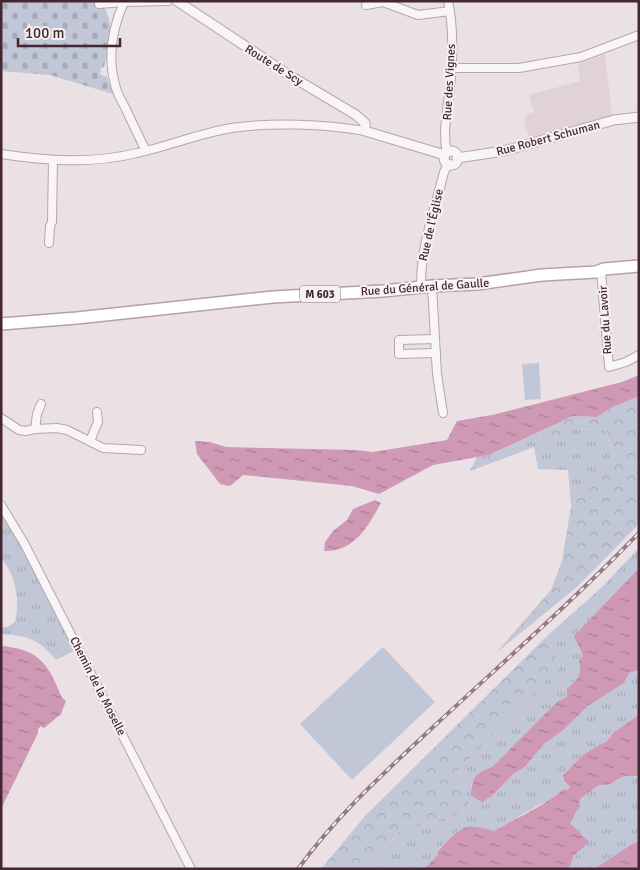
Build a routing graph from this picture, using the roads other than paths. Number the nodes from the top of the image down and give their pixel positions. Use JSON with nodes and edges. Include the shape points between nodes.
{"nodes":[{"id":1,"x":168,"y":1,"type":"edge"},
{"id":2,"x":177,"y":1,"type":"edge"},
{"id":3,"x":448,"y":1,"type":"edge"},
{"id":4,"x":124,"y":2,"type":"edge"},
{"id":5,"x":99,"y":4,"type":"dead end"},
{"id":6,"x":366,"y":5,"type":"dead end"},
{"id":7,"x":450,"y":11,"type":"junction"},
{"id":8,"x":639,"y":35,"type":"edge"},
{"id":9,"x":452,"y":68,"type":"junction"},
{"id":10,"x":639,"y":117,"type":"edge"},
{"id":11,"x":365,"y":131,"type":"junction"},
{"id":12,"x":146,"y":151,"type":"junction"},
{"id":13,"x":1,"y":154,"type":"edge"},
{"id":14,"x":447,"y":157,"type":"junction"},
{"id":15,"x":53,"y":160,"type":"junction"},
{"id":16,"x":49,"y":243,"type":"dead end"},
{"id":17,"x":639,"y":266,"type":"edge"},
{"id":18,"x":601,"y":270,"type":"junction"},
{"id":19,"x":426,"y":286,"type":"junction"},
{"id":20,"x":1,"y":324,"type":"edge"},
{"id":21,"x":436,"y":339,"type":"junction"},
{"id":22,"x":436,"y":353,"type":"junction"},
{"id":23,"x":639,"y":355,"type":"edge"},
{"id":24,"x":41,"y":404,"type":"dead end"},
{"id":25,"x":97,"y":412,"type":"dead end"},
{"id":26,"x":443,"y":413,"type":"dead end"},
{"id":27,"x":1,"y":418,"type":"edge"},
{"id":28,"x":35,"y":429,"type":"junction"},
{"id":29,"x":90,"y":442,"type":"junction"},
{"id":30,"x":141,"y":450,"type":"dead end"},
{"id":31,"x":1,"y":505,"type":"edge"},
{"id":32,"x":191,"y":869,"type":"edge"}],
"edges":[{"from":1,"to":4,"type":"street"},
{"from":2,"to":11,"type":"street","name":"Route de Scy","via":[[274,66],[356,115],[365,123]]},
{"from":3,"to":7,"type":"street","name":"Rue des Vignes"},
{"from":4,"to":5,"type":"street"},
{"from":4,"to":12,"type":"street","via":[[114,31],[112,74],[116,90]]},
{"from":6,"to":7,"type":"street","via":[[383,2],[418,14]]},
{"from":7,"to":9,"type":"street","name":"Rue des Vignes"},
{"from":8,"to":9,"type":"street","via":[[581,57],[519,68]]},
{"from":9,"to":14,"type":"street","name":"Rue des Vignes","via":[[447,110]]},
{"from":10,"to":14,"type":"street","name":"Rue Robert Schuman","via":[[614,120],[504,151],[457,158],[454,164]]},
{"from":11,"to":12,"type":"street","via":[[317,126],[239,127]]},
{"from":11,"to":14,"type":"street"},
{"from":12,"to":15,"type":"street","via":[[94,160]]},
{"from":13,"to":15,"type":"street"},
{"from":14,"to":19,"type":"street","name":"Rue de l'Église","via":[[421,267]]},
{"from":15,"to":16,"type":"street"},
{"from":17,"to":18,"type":"main road","name":"Rue du Général de Gaulle","number":"M 603"},
{"from":18,"to":19,"type":"main road","name":"Rue du Général de Gaulle","number":"M 603","via":[[477,284]]},
{"from":18,"to":23,"type":"street","name":"Rue du Lavoir","via":[[608,367]]},
{"from":19,"to":20,"type":"main road","name":"Rue du Général de Gaulle","number":"M 603","via":[[273,297]]},
{"from":19,"to":21,"type":"street","name":"Rue de l'Église"},
{"from":21,"to":22,"type":"street","name":"Rue de l'Église"},
{"from":21,"to":22,"type":"street","via":[[398,340],[399,354]]},
{"from":22,"to":26,"type":"street","name":"Rue de l'Église"},
{"from":24,"to":28,"type":"street"},
{"from":25,"to":29,"type":"street","via":[[98,422]]},
{"from":27,"to":28,"type":"street","via":[[19,430]]},
{"from":28,"to":29,"type":"street","via":[[67,430]]},
{"from":29,"to":30,"type":"street","via":[[103,448]]},
{"from":31,"to":32,"type":"street","name":"Chemin de la Moselle","via":[[29,552]]}]}
